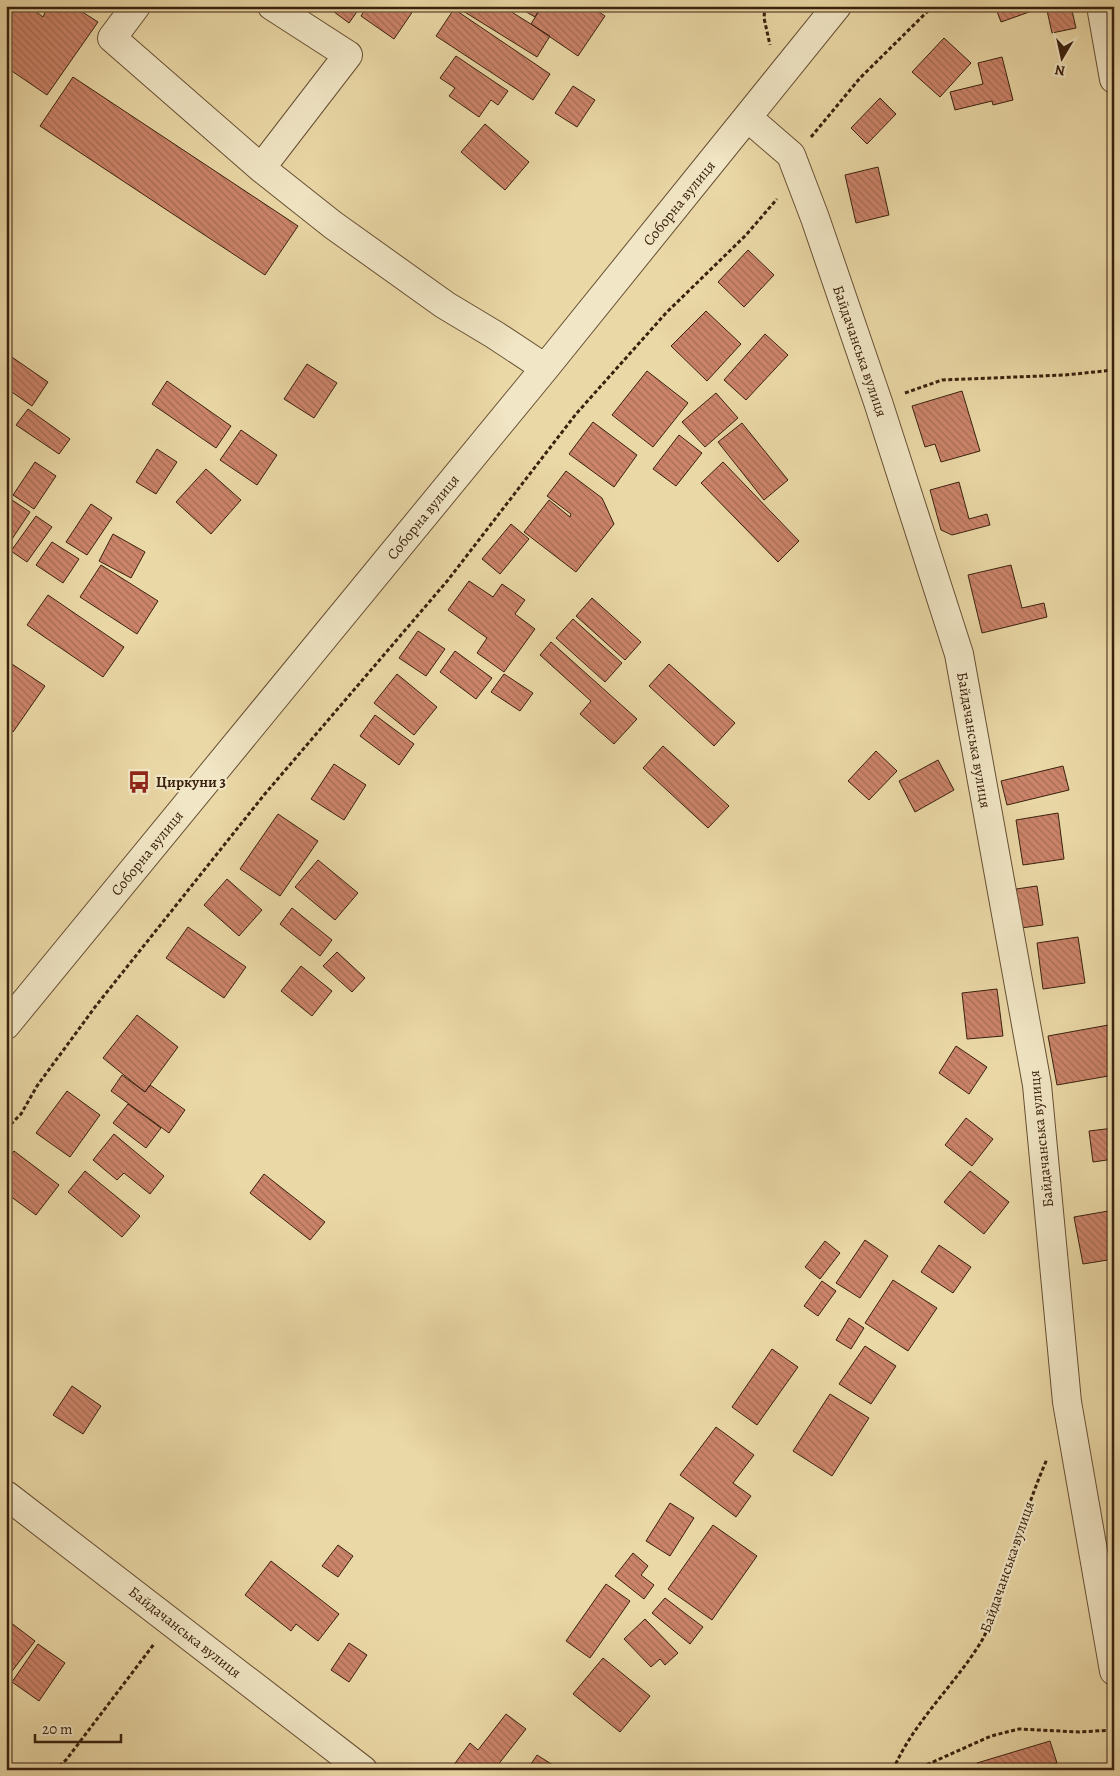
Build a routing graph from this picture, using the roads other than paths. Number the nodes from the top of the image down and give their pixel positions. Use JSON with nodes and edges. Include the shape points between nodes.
{"nodes":[{"id":1,"x":136,"y":6,"type":"edge"},
{"id":2,"x":272,"y":6,"type":"edge"},
{"id":3,"x":837,"y":6,"type":"edge"},
{"id":4,"x":1100,"y":6,"type":"edge"},
{"id":5,"x":1114,"y":79,"type":"edge"},
{"id":6,"x":748,"y":118,"type":"junction"},
{"id":7,"x":262,"y":168,"type":"junction"},
{"id":8,"x":545,"y":368,"type":"junction"},
{"id":9,"x":6,"y":1025,"type":"edge"},
{"id":10,"x":6,"y":1495,"type":"edge"},
{"id":11,"x":1114,"y":1671,"type":"edge"},
{"id":12,"x":363,"y":1770,"type":"edge"}],
"edges":[{"from":1,"to":7,"type":"street","via":[[112,38]]},
{"from":2,"to":7,"type":"street","via":[[348,55]]},
{"from":3,"to":6,"type":"street","name":"Соборна вулиця"},
{"from":4,"to":5,"type":"street"},
{"from":6,"to":8,"type":"street","name":"Соборна вулиця"},
{"from":6,"to":11,"type":"street","name":"Байдачанська вулиця","via":[[791,155],[878,402],[959,654],[1037,1085],[1067,1402]]},
{"from":7,"to":8,"type":"street","via":[[333,225],[444,305]]},
{"from":8,"to":9,"type":"street","name":"Соборна вулиця"},
{"from":10,"to":12,"type":"street","name":"Байдачанська вулиця"}]}
